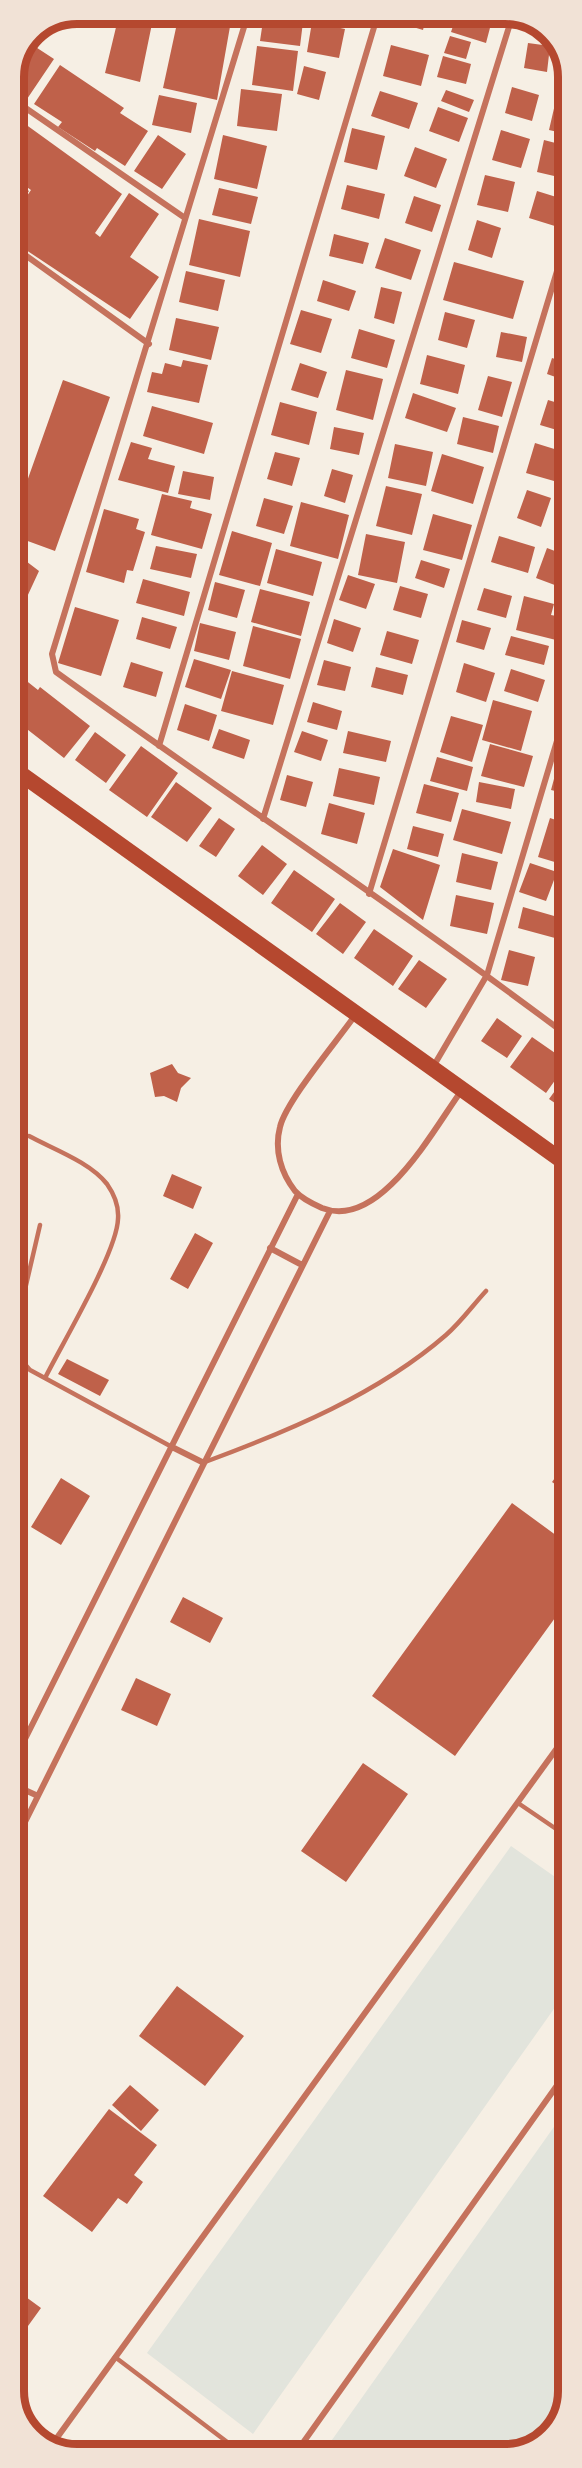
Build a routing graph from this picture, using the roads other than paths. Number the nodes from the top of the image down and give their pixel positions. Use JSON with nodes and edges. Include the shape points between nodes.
{"nodes":[{"id":1,"x":245,"y":24,"type":"edge"},
{"id":2,"x":375,"y":24,"type":"edge"},
{"id":3,"x":510,"y":24,"type":"edge"},
{"id":4,"x":24,"y":107,"type":"edge"},
{"id":5,"x":185,"y":218,"type":"junction"},
{"id":6,"x":24,"y":254,"type":"edge"},
{"id":7,"x":558,"y":268,"type":"edge"},
{"id":8,"x":149,"y":344,"type":"junction"},
{"id":9,"x":558,"y":737,"type":"edge"},
{"id":10,"x":159,"y":746,"type":"junction"},
{"id":11,"x":24,"y":776,"type":"edge"},
{"id":12,"x":263,"y":819,"type":"junction"},
{"id":13,"x":369,"y":894,"type":"junction"},
{"id":14,"x":487,"y":975,"type":"junction"},
{"id":15,"x":357,"y":1014,"type":"junction"},
{"id":16,"x":558,"y":1028,"type":"edge"},
{"id":17,"x":432,"y":1068,"type":"junction"},
{"id":18,"x":462,"y":1089,"type":"junction"},
{"id":19,"x":28,"y":1136,"type":"dead end"},
{"id":20,"x":558,"y":1158,"type":"edge"},
{"id":21,"x":298,"y":1194,"type":"junction"},
{"id":22,"x":330,"y":1211,"type":"junction"},
{"id":23,"x":40,"y":1226,"type":"dead end"},
{"id":24,"x":270,"y":1248,"type":"junction"},
{"id":25,"x":302,"y":1265,"type":"junction"},
{"id":26,"x":486,"y":1291,"type":"dead end"},
{"id":27,"x":24,"y":1294,"type":"edge"},
{"id":28,"x":24,"y":1363,"type":"edge"},
{"id":29,"x":45,"y":1378,"type":"junction"},
{"id":30,"x":172,"y":1447,"type":"junction"},
{"id":31,"x":204,"y":1463,"type":"junction"},
{"id":32,"x":24,"y":1741,"type":"edge"},
{"id":33,"x":558,"y":1747,"type":"edge"},
{"id":34,"x":24,"y":1790,"type":"edge"},
{"id":35,"x":38,"y":1796,"type":"junction"},
{"id":36,"x":518,"y":1803,"type":"junction"},
{"id":37,"x":24,"y":1824,"type":"edge"},
{"id":38,"x":558,"y":1831,"type":"edge"},
{"id":39,"x":558,"y":2084,"type":"edge"},
{"id":40,"x":115,"y":2357,"type":"junction"},
{"id":41,"x":56,"y":2439,"type":"edge"},
{"id":42,"x":230,"y":2444,"type":"edge"},
{"id":43,"x":302,"y":2444,"type":"edge"}],
"edges":[{"from":1,"to":5,"type":"street"},
{"from":2,"to":10,"type":"street"},
{"from":3,"to":12,"type":"street"},
{"from":4,"to":5,"type":"street"},
{"from":5,"to":8,"type":"street"},
{"from":6,"to":8,"type":"street"},
{"from":7,"to":13,"type":"street"},
{"from":8,"to":10,"type":"street","via":[[52,660],[56,672]]},
{"from":9,"to":14,"type":"street"},
{"from":10,"to":12,"type":"street"},
{"from":11,"to":15,"type":"highway"},
{"from":12,"to":13,"type":"street"},
{"from":13,"to":14,"type":"street"},
{"from":14,"to":16,"type":"street"},
{"from":14,"to":17,"type":"street"},
{"from":15,"to":17,"type":"highway"},
{"from":15,"to":21,"type":"street","via":[[281,1123],[278,1154],[287,1181]]},
{"from":17,"to":18,"type":"highway"},
{"from":18,"to":20,"type":"highway"},
{"from":18,"to":22,"type":"street","via":[[384,1193],[357,1209]]},
{"from":19,"to":29,"type":"lane","via":[[99,1177],[116,1200],[118,1218],[116,1236]]},
{"from":21,"to":22,"type":"street"},
{"from":21,"to":24,"type":"street"},
{"from":22,"to":25,"type":"street"},
{"from":23,"to":27,"type":"lane"},
{"from":24,"to":25,"type":"street"},
{"from":24,"to":30,"type":"street"},
{"from":25,"to":31,"type":"street"},
{"from":26,"to":31,"type":"lane","via":[[447,1334],[403,1368],[328,1410]]},
{"from":28,"to":29,"type":"lane"},
{"from":29,"to":30,"type":"lane"},
{"from":30,"to":31,"type":"street"},
{"from":30,"to":32,"type":"street"},
{"from":31,"to":35,"type":"street"},
{"from":33,"to":36,"type":"street"},
{"from":34,"to":35,"type":"street"},
{"from":35,"to":37,"type":"street"},
{"from":36,"to":38,"type":"lane"},
{"from":36,"to":40,"type":"street"},
{"from":39,"to":43,"type":"street"},
{"from":40,"to":41,"type":"street"},
{"from":40,"to":42,"type":"lane"}]}
